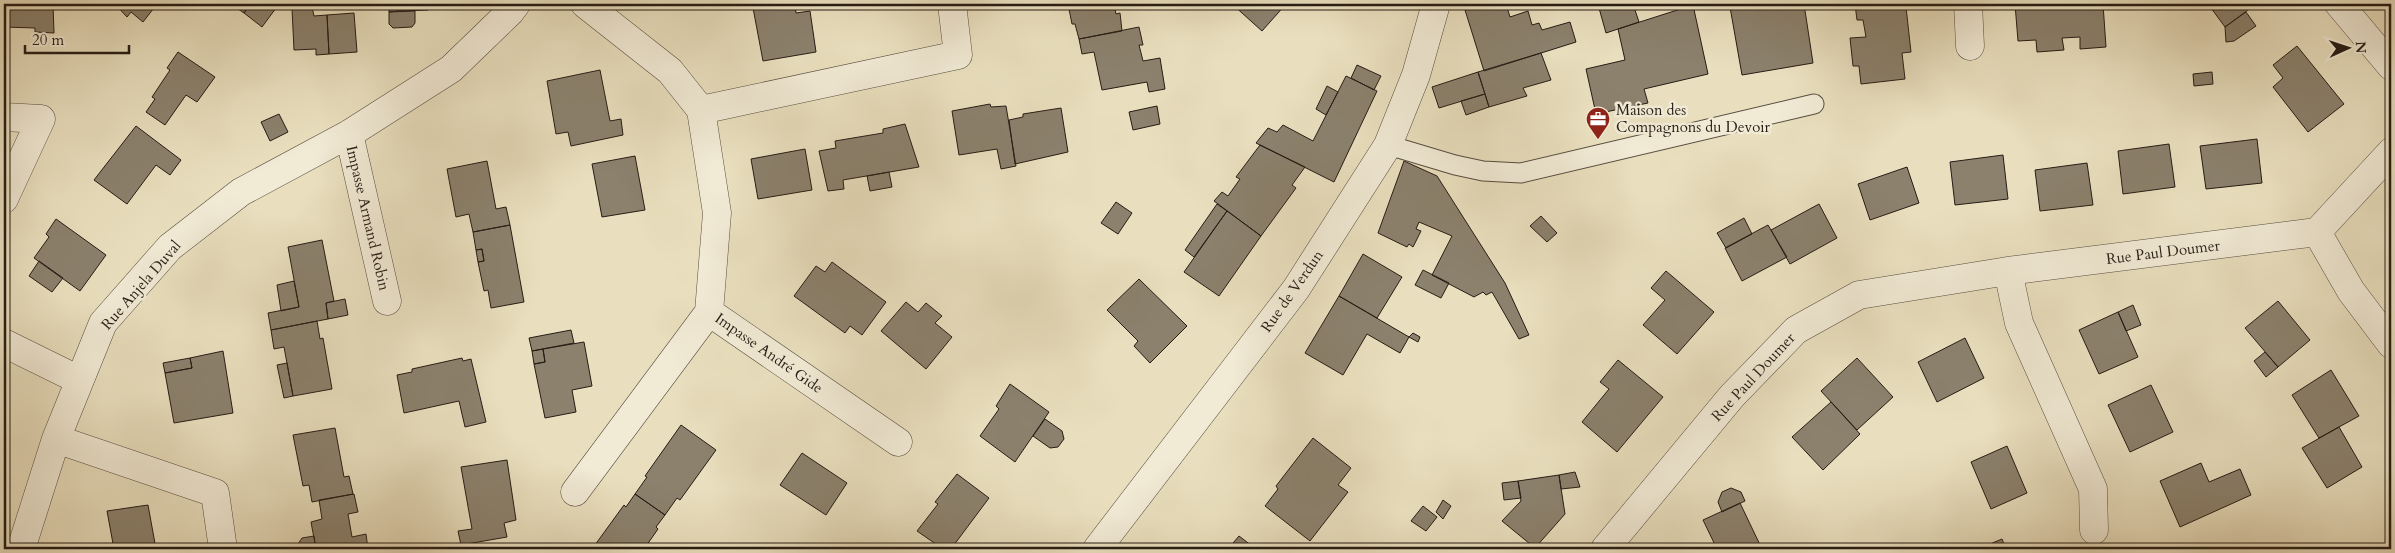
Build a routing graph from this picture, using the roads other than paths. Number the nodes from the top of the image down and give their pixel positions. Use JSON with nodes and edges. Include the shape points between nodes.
{"nodes":[{"id":1,"x":516,"y":4,"type":"edge"},
{"id":2,"x":586,"y":4,"type":"edge"},
{"id":3,"x":952,"y":4,"type":"edge"},
{"id":4,"x":1436,"y":4,"type":"edge"},
{"id":5,"x":1968,"y":4,"type":"edge"},
{"id":6,"x":2339,"y":4,"type":"edge"},
{"id":7,"x":1970,"y":46,"type":"dead end"},
{"id":8,"x":2391,"y":66,"type":"edge"},
{"id":9,"x":1814,"y":104,"type":"dead end"},
{"id":10,"x":701,"y":110,"type":"junction"},
{"id":11,"x":4,"y":116,"type":"edge"},
{"id":12,"x":349,"y":134,"type":"junction"},
{"id":13,"x":1388,"y":144,"type":"junction"},
{"id":14,"x":2391,"y":152,"type":"edge"},
{"id":15,"x":4,"y":200,"type":"edge"},
{"id":16,"x":2318,"y":232,"type":"junction"},
{"id":17,"x":2008,"y":271,"type":"junction"},
{"id":18,"x":387,"y":301,"type":"dead end"},
{"id":19,"x":709,"y":312,"type":"junction"},
{"id":20,"x":4,"y":343,"type":"edge"},
{"id":21,"x":2391,"y":344,"type":"edge"},
{"id":22,"x":79,"y":380,"type":"junction"},
{"id":23,"x":56,"y":439,"type":"junction"},
{"id":24,"x":898,"y":442,"type":"dead end"},
{"id":25,"x":575,"y":492,"type":"dead end"},
{"id":26,"x":2094,"y":530,"type":"dead end"},
{"id":27,"x":21,"y":549,"type":"edge"},
{"id":28,"x":223,"y":549,"type":"edge"},
{"id":29,"x":1097,"y":549,"type":"edge"},
{"id":30,"x":1605,"y":549,"type":"edge"}],
"edges":[{"from":1,"to":12,"type":"street","name":"Rue Anjela Duval","via":[[451,69]]},
{"from":2,"to":10,"type":"street","name":"Impasse André Gide","via":[[670,71]]},
{"from":3,"to":10,"type":"street","via":[[958,55]]},
{"from":4,"to":13,"type":"street","name":"Rue de Verdun","via":[[1416,75]]},
{"from":5,"to":7,"type":"street"},
{"from":6,"to":8,"type":"street"},
{"from":9,"to":13,"type":"lane","via":[[1521,173],[1483,171],[1455,165]]},
{"from":10,"to":19,"type":"street","name":"Impasse André Gide","via":[[717,213]]},
{"from":11,"to":15,"type":"street","via":[[42,119]]},
{"from":12,"to":18,"type":"street","name":"Impasse Armand Robin"},
{"from":12,"to":22,"type":"street","name":"Rue Anjela Duval","via":[[241,192],[170,247],[103,323]]},
{"from":13,"to":29,"type":"street","name":"Rue de Verdun","via":[[1296,289]]},
{"from":14,"to":16,"type":"street"},
{"from":16,"to":17,"type":"street","name":"Rue Paul Doumer"},
{"from":16,"to":21,"type":"street","via":[[2351,291]]},
{"from":17,"to":26,"type":"street","via":[[2019,323],[2093,489]]},
{"from":17,"to":30,"type":"street","name":"Rue Paul Doumer","via":[[1859,295],[1796,330],[1732,396]]},
{"from":19,"to":24,"type":"street","name":"Impasse André Gide"},
{"from":19,"to":25,"type":"street"},
{"from":20,"to":22,"type":"street"},
{"from":22,"to":23,"type":"street","name":"Rue Anjela Duval"},
{"from":23,"to":27,"type":"street","name":"Rue Anjela Duval"},
{"from":23,"to":28,"type":"street","via":[[216,493]]}]}
